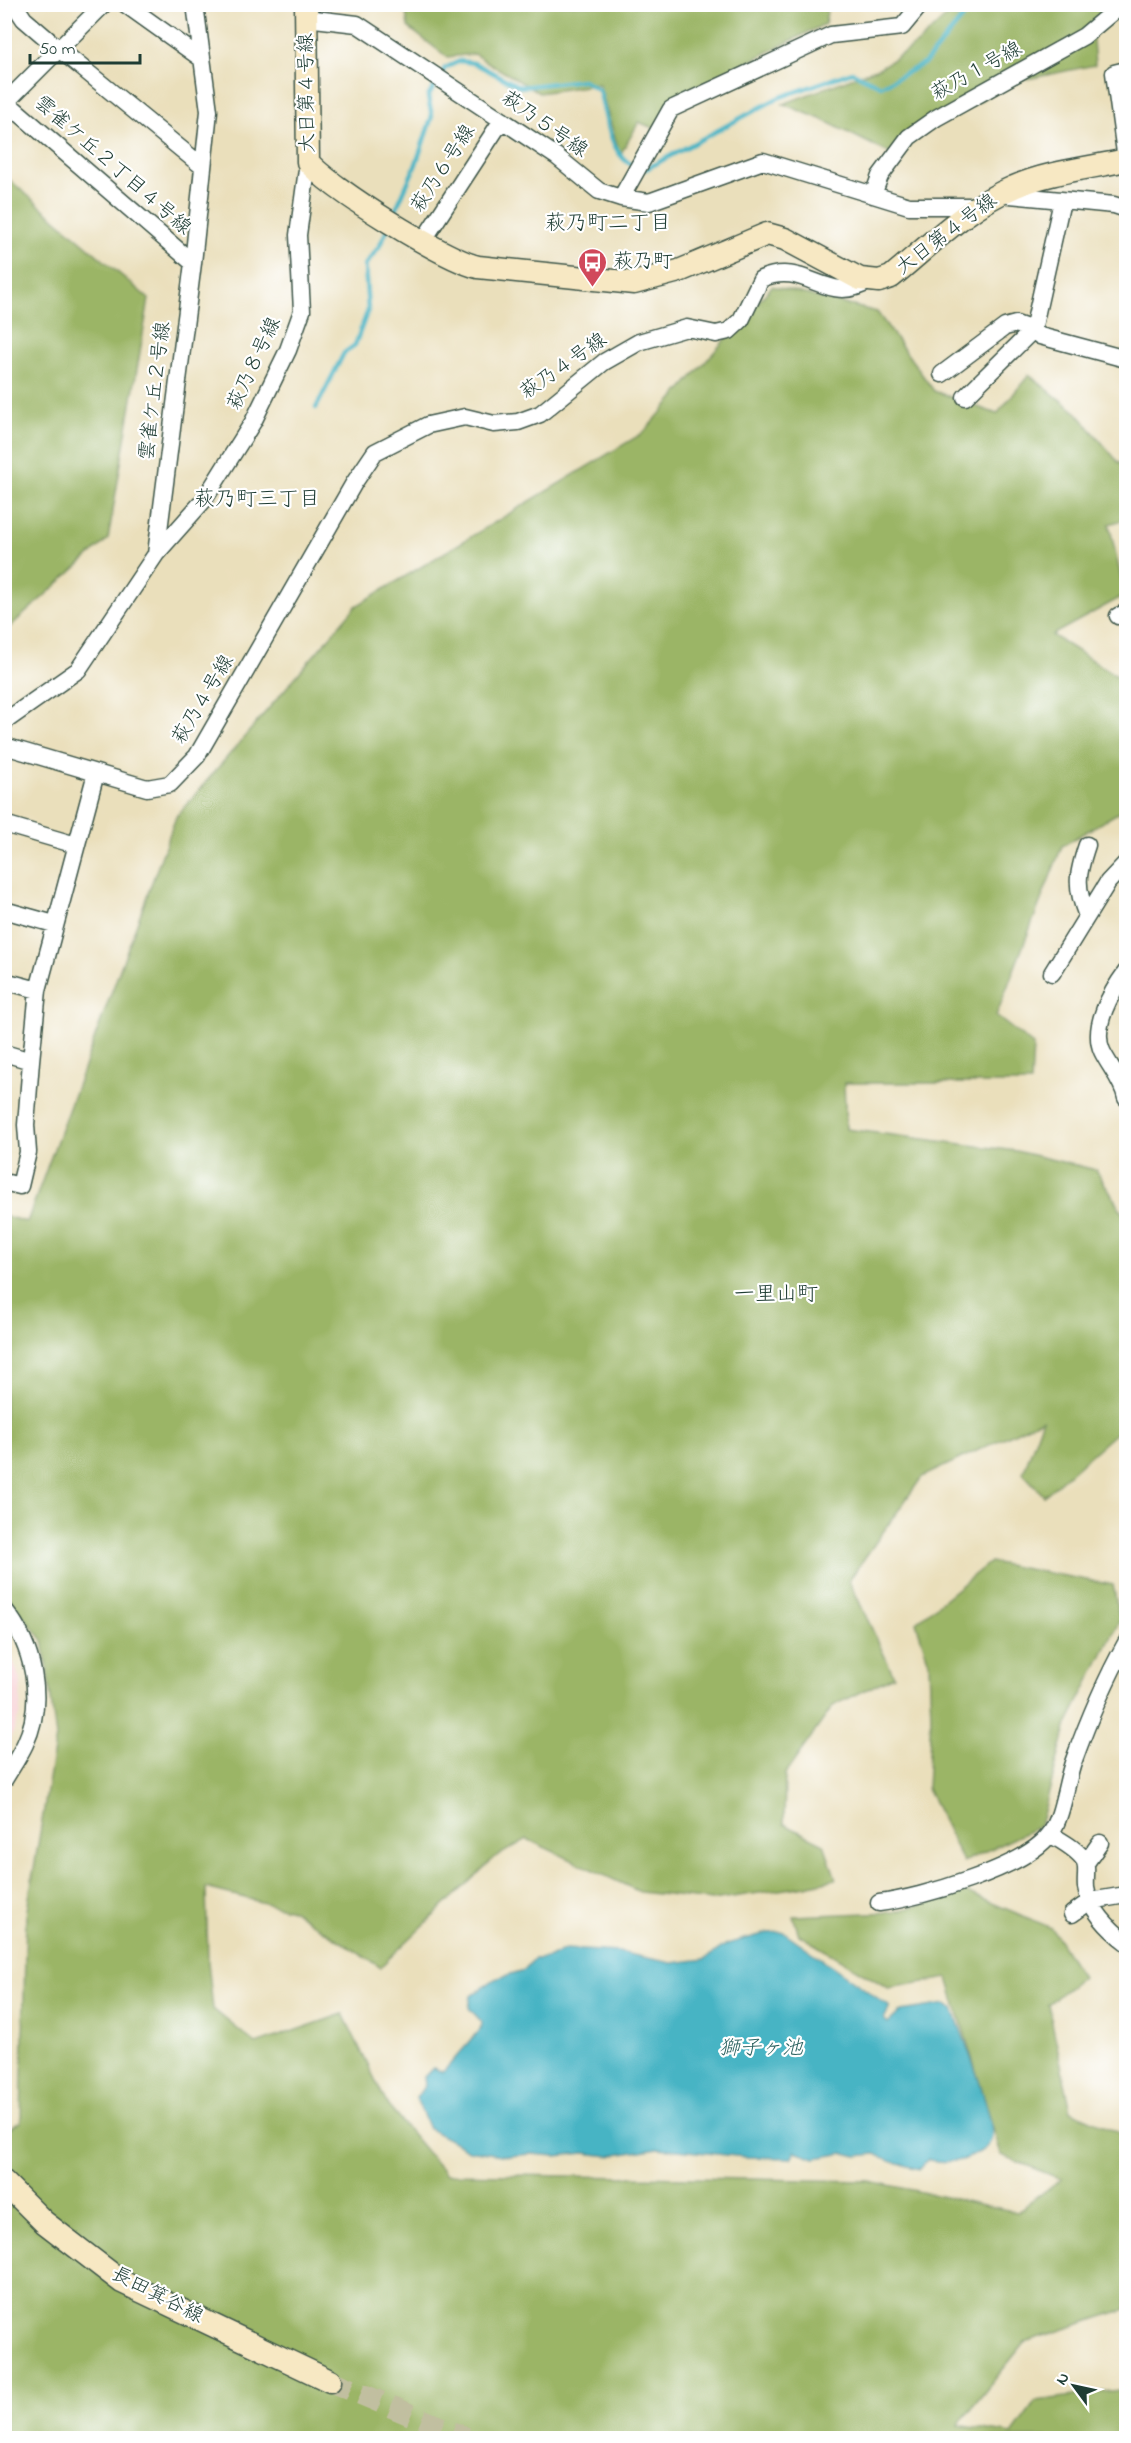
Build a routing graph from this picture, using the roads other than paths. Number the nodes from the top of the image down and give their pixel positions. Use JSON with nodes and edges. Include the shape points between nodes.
{"nodes":[{"id":1,"x":14,"y":4,"type":"edge"},
{"id":2,"x":104,"y":4,"type":"edge"},
{"id":3,"x":125,"y":4,"type":"edge"},
{"id":4,"x":195,"y":4,"type":"edge"},
{"id":5,"x":921,"y":4,"type":"edge"},
{"id":6,"x":1122,"y":4,"type":"edge"},
{"id":7,"x":306,"y":11,"type":"edge"},
{"id":8,"x":59,"y":49,"type":"junction"},
{"id":9,"x":202,"y":59,"type":"junction"},
{"id":10,"x":1120,"y":71,"type":"edge"},
{"id":11,"x":5,"y":101,"type":"edge"},
{"id":12,"x":502,"y":120,"type":"junction"},
{"id":13,"x":1126,"y":160,"type":"edge"},
{"id":14,"x":308,"y":162,"type":"junction"},
{"id":15,"x":203,"y":167,"type":"junction"},
{"id":16,"x":873,"y":195,"type":"junction"},
{"id":17,"x":621,"y":198,"type":"junction"},
{"id":18,"x":988,"y":200,"type":"junction"},
{"id":19,"x":1062,"y":201,"type":"junction"},
{"id":20,"x":1126,"y":209,"type":"edge"},
{"id":21,"x":423,"y":241,"type":"junction"},
{"id":22,"x":193,"y":263,"type":"junction"},
{"id":23,"x":869,"y":281,"type":"junction"},
{"id":24,"x":1033,"y":330,"type":"junction"},
{"id":25,"x":1126,"y":359,"type":"edge"},
{"id":26,"x":942,"y":374,"type":"dead end"},
{"id":27,"x":965,"y":397,"type":"dead end"},
{"id":28,"x":156,"y":554,"type":"junction"},
{"id":29,"x":4,"y":722,"type":"edge"},
{"id":30,"x":4,"y":744,"type":"edge"},
{"id":31,"x":96,"y":773,"type":"junction"},
{"id":32,"x":4,"y":824,"type":"edge"},
{"id":33,"x":76,"y":844,"type":"junction"},
{"id":34,"x":1087,"y":844,"type":"dead end"},
{"id":35,"x":1126,"y":863,"type":"edge"},
{"id":36,"x":4,"y":910,"type":"edge"},
{"id":37,"x":1087,"y":916,"type":"junction"},
{"id":38,"x":54,"y":924,"type":"junction"},
{"id":39,"x":1126,"y":972,"type":"edge"},
{"id":40,"x":1052,"y":973,"type":"dead end"},
{"id":41,"x":4,"y":981,"type":"edge"},
{"id":42,"x":38,"y":990,"type":"junction"},
{"id":43,"x":4,"y":1053,"type":"edge"},
{"id":44,"x":31,"y":1060,"type":"junction"},
{"id":45,"x":1126,"y":1098,"type":"edge"},
{"id":46,"x":4,"y":1182,"type":"edge"},
{"id":47,"x":4,"y":1609,"type":"edge"},
{"id":48,"x":1126,"y":1643,"type":"edge"},
{"id":49,"x":4,"y":1780,"type":"edge"},
{"id":50,"x":1050,"y":1834,"type":"junction"},
{"id":51,"x":1100,"y":1843,"type":"dead end"},
{"id":52,"x":1086,"y":1863,"type":"junction"},
{"id":53,"x":1126,"y":1895,"type":"edge"},
{"id":54,"x":1090,"y":1901,"type":"junction"},
{"id":55,"x":879,"y":1903,"type":"dead end"},
{"id":56,"x":1072,"y":1914,"type":"dead end"},
{"id":57,"x":1126,"y":1942,"type":"edge"},
{"id":58,"x":4,"y":2182,"type":"edge"},
{"id":59,"x":330,"y":2381,"type":"tunnel mouth"}],
"edges":[{"from":1,"to":8,"type":"street","via":[[24,19]]},
{"from":2,"to":8,"type":"street"},
{"from":3,"to":9,"type":"street"},
{"from":4,"to":9,"type":"street","name":"雲雀ケ丘２号線"},
{"from":5,"to":17,"type":"street","via":[[902,27],[831,35],[671,109]]},
{"from":6,"to":16,"type":"street","name":"萩乃１号線","via":[[1084,36],[909,137],[880,176]]},
{"from":7,"to":12,"type":"street","name":"萩乃５号線","via":[[357,24]]},
{"from":7,"to":14,"type":"street","name":"大日第４号線"},
{"from":8,"to":11,"type":"street"},
{"from":8,"to":15,"type":"street"},
{"from":9,"to":15,"type":"street","name":"雲雀ケ丘２号線","via":[[208,111]]},
{"from":10,"to":13,"type":"street"},
{"from":11,"to":22,"type":"street","name":"雲雀ケ丘２丁目４号線"},
{"from":12,"to":17,"type":"street","name":"萩乃５号線","via":[[599,191]]},
{"from":12,"to":21,"type":"street","name":"萩乃６号線"},
{"from":13,"to":18,"type":"street","name":"大日第４号線","via":[[1033,181]]},
{"from":14,"to":21,"type":"street","name":"大日第４号線","via":[[344,191]]},
{"from":14,"to":28,"type":"street","name":"萩乃８号線","via":[[298,235],[302,310],[288,350],[253,422],[204,500]]},
{"from":15,"to":22,"type":"street","name":"雲雀ケ丘２号線"},
{"from":16,"to":17,"type":"street","name":"萩乃５号線","via":[[763,161],[649,202]]},
{"from":16,"to":18,"type":"street","name":"萩乃５号線","via":[[909,206]]},
{"from":18,"to":19,"type":"street","name":"萩乃５号線"},
{"from":18,"to":23,"type":"street","name":"大日第４号線","via":[[891,277]]},
{"from":19,"to":20,"type":"street","name":"萩乃５号線"},
{"from":19,"to":24,"type":"street"},
{"from":21,"to":23,"type":"street","name":"大日第４号線","via":[[462,263],[478,267],[634,284],[679,271],[767,234]]},
{"from":22,"to":28,"type":"street","name":"雲雀ケ丘２号線"},
{"from":23,"to":31,"type":"street","name":"萩乃４号線","via":[[858,288],[840,291],[789,272],[774,273],[761,279],[741,320],[729,331],[716,334],[687,328],[639,342],[594,369],[540,414],[518,422],[494,424],[465,417],[428,425],[375,452],[197,756],[170,784],[147,788]]},
{"from":24,"to":25,"type":"street","via":[[1040,336]]},
{"from":24,"to":26,"type":"street","via":[[1016,324],[1005,327]]},
{"from":24,"to":27,"type":"street"},
{"from":28,"to":29,"type":"street","name":"雲雀ケ丘２号線","via":[[78,670]]},
{"from":30,"to":31,"type":"street"},
{"from":31,"to":33,"type":"street"},
{"from":32,"to":33,"type":"street"},
{"from":33,"to":38,"type":"street"},
{"from":34,"to":37,"type":"street","via":[[1078,873],[1078,892]]},
{"from":35,"to":37,"type":"street","via":[[1108,882]]},
{"from":36,"to":38,"type":"street"},
{"from":37,"to":40,"type":"street"},
{"from":38,"to":42,"type":"street"},
{"from":39,"to":45,"type":"street","via":[[1108,997],[1100,1048]]},
{"from":41,"to":42,"type":"street"},
{"from":42,"to":44,"type":"street"},
{"from":43,"to":44,"type":"street"},
{"from":44,"to":46,"type":"street","via":[[28,1152],[20,1186]]},
{"from":47,"to":49,"type":"street","via":[[32,1658],[34,1692],[33,1719],[26,1743]]},
{"from":48,"to":50,"type":"street","via":[[1073,1761]]},
{"from":50,"to":52,"type":"street"},
{"from":50,"to":55,"type":"street","via":[[1021,1857],[957,1885],[913,1899]]},
{"from":51,"to":52,"type":"street"},
{"from":52,"to":54,"type":"street"},
{"from":53,"to":54,"type":"street"},
{"from":54,"to":56,"type":"street"},
{"from":54,"to":57,"type":"street"},
{"from":58,"to":59,"type":"street","name":"長田箕谷線","via":[[44,2222],[122,2282]]}]}
